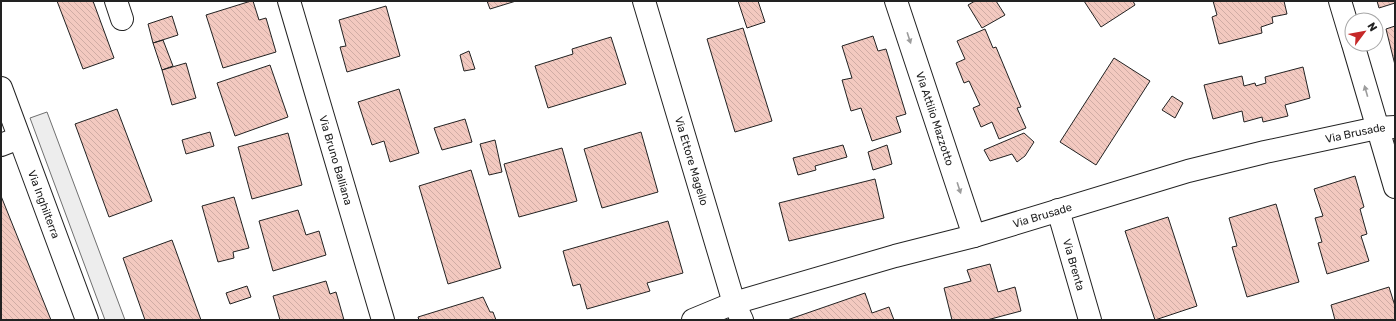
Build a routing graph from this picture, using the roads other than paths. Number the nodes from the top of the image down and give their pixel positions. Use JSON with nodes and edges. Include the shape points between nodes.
{"nodes":[{"id":1,"x":289,"y":1,"type":"edge"},
{"id":2,"x":644,"y":1,"type":"edge"},
{"id":3,"x":896,"y":1,"type":"edge"},
{"id":4,"x":1340,"y":1,"type":"edge"},
{"id":5,"x":1344,"y":14,"type":"edge"},
{"id":6,"x":1356,"y":52,"type":"edge"},
{"id":7,"x":1,"y":88,"type":"edge"},
{"id":8,"x":1386,"y":128,"type":"edge"},
{"id":9,"x":10,"y":141,"type":"edge"},
{"id":10,"x":1395,"y":187,"type":"edge"},
{"id":11,"x":1058,"y":210,"type":"junction"},
{"id":12,"x":974,"y":236,"type":"junction"},
{"id":13,"x":738,"y":311,"type":"edge"},
{"id":14,"x":87,"y":320,"type":"edge"},
{"id":15,"x":383,"y":320,"type":"edge"},
{"id":16,"x":693,"y":320,"type":"edge"},
{"id":17,"x":1090,"y":320,"type":"edge"}],
"edges":[{"from":1,"to":15,"type":"street","name":"Via Bruno Balliana"},
{"from":2,"to":13,"type":"street","name":"Via Ettore Magello"},
{"from":3,"to":12,"type":"street","name":"Via Attilio Mazzotto","one_way":true},
{"from":4,"to":5,"type":"street"},
{"from":8,"to":6,"type":"street","one_way":true},
{"from":7,"to":9,"type":"street","name":"Via Inghilterra"},
{"from":8,"to":10,"type":"street"},
{"from":8,"to":11,"type":"street","name":"Via Brusade","via":[[1265,152],[1188,171]]},
{"from":9,"to":14,"type":"street","name":"Via Inghilterra"},
{"from":11,"to":12,"type":"street","name":"Via Brusade"},
{"from":11,"to":17,"type":"street","name":"Via Brenta"},
{"from":12,"to":13,"type":"street","name":"Via Brusade","via":[[895,256]]},
{"from":13,"to":16,"type":"street","name":"Via Brusade"}]}
